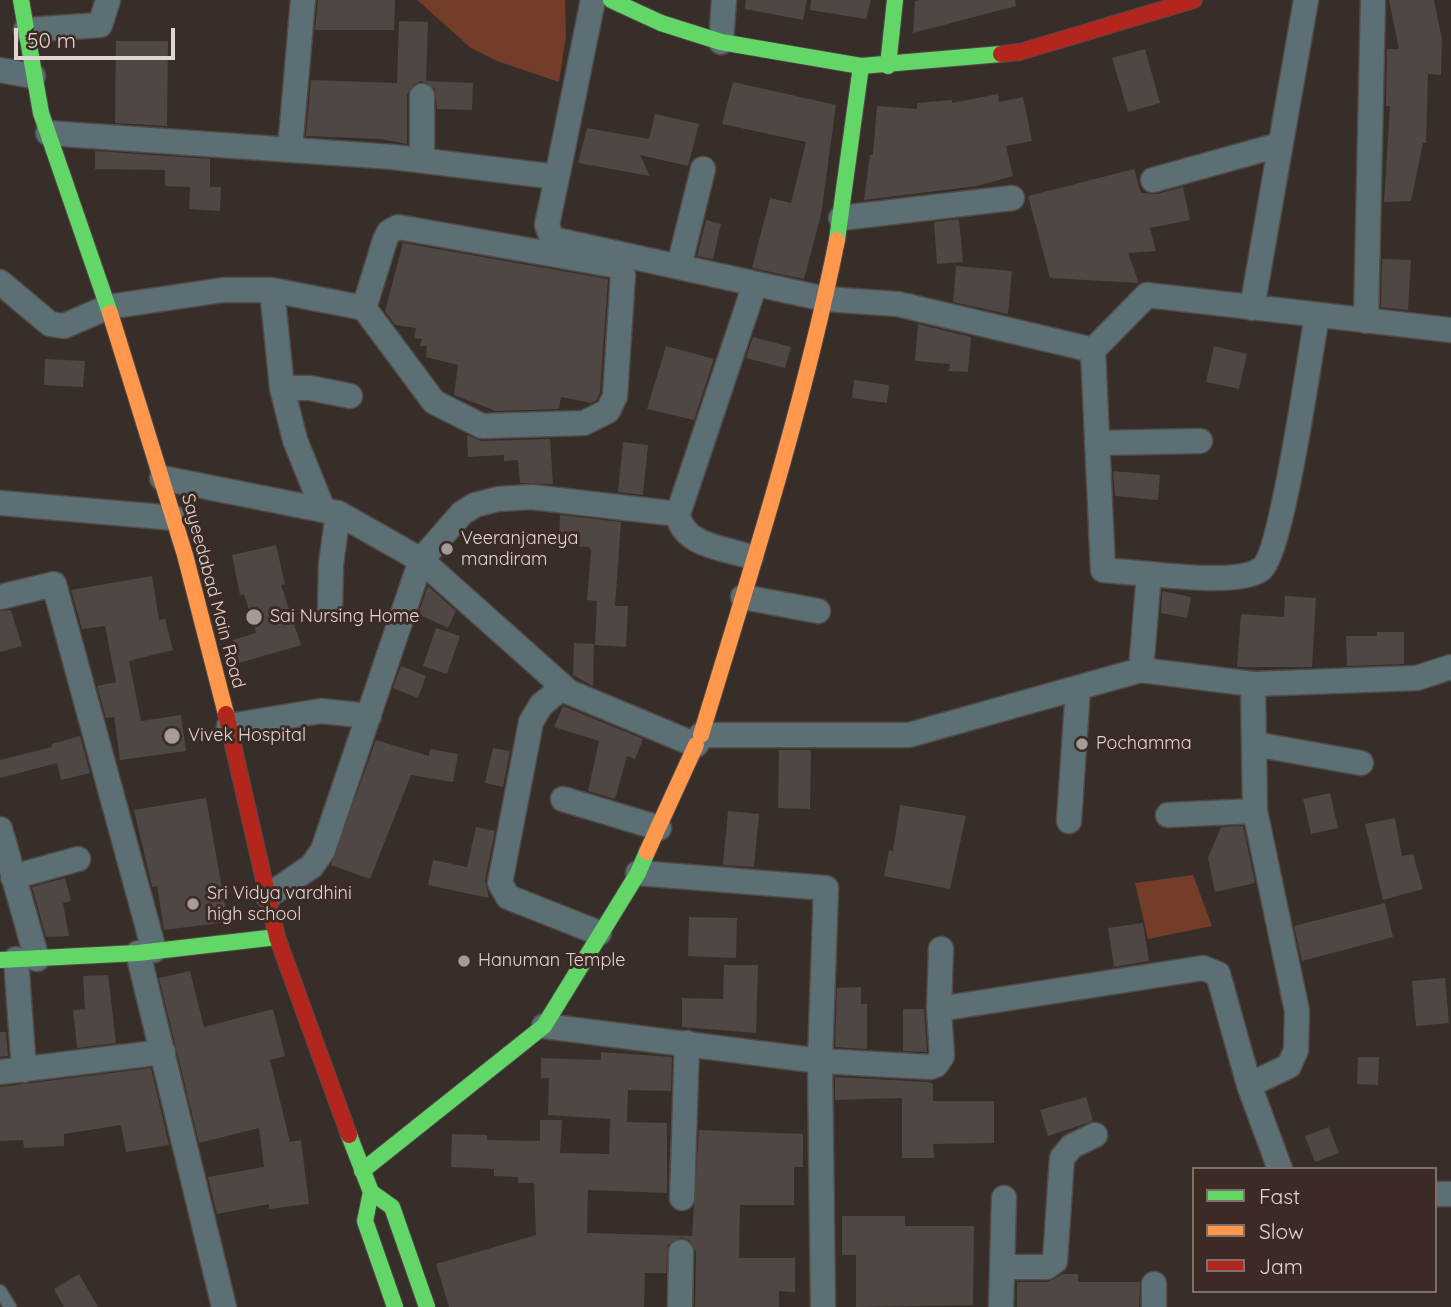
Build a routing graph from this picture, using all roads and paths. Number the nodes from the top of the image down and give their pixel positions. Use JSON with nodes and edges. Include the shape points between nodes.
{"nodes":[{"id":1,"x":21,"y":0,"type":"edge"},
{"id":2,"x":108,"y":0,"type":"edge"},
{"id":3,"x":303,"y":0,"type":"edge"},
{"id":4,"x":593,"y":0,"type":"edge"},
{"id":5,"x":611,"y":0,"type":"edge"},
{"id":6,"x":724,"y":0,"type":"edge"},
{"id":7,"x":895,"y":0,"type":"edge"},
{"id":8,"x":1194,"y":0,"type":"edge"},
{"id":9,"x":1306,"y":0,"type":"edge"},
{"id":10,"x":1373,"y":0,"type":"edge"},
{"id":11,"x":26,"y":30,"type":"junction"},
{"id":12,"x":721,"y":42,"type":"junction"},
{"id":13,"x":861,"y":66,"type":"junction"},
{"id":14,"x":888,"y":66,"type":"junction"},
{"id":15,"x":0,"y":70,"type":"edge"},
{"id":16,"x":33,"y":76,"type":"junction"},
{"id":17,"x":422,"y":96,"type":"dead end"},
{"id":18,"x":48,"y":133,"type":"junction"},
{"id":19,"x":1279,"y":145,"type":"junction"},
{"id":20,"x":290,"y":149,"type":"junction"},
{"id":21,"x":422,"y":160,"type":"junction"},
{"id":22,"x":703,"y":169,"type":"dead end"},
{"id":23,"x":557,"y":177,"type":"junction"},
{"id":24,"x":1153,"y":180,"type":"dead end"},
{"id":25,"x":1012,"y":198,"type":"dead end"},
{"id":26,"x":841,"y":218,"type":"junction"},
{"id":27,"x":550,"y":246,"type":"junction"},
{"id":28,"x":679,"y":266,"type":"junction"},
{"id":29,"x":0,"y":282,"type":"edge"},
{"id":30,"x":755,"y":284,"type":"junction"},
{"id":31,"x":272,"y":290,"type":"junction"},
{"id":32,"x":825,"y":299,"type":"junction"},
{"id":33,"x":108,"y":307,"type":"junction"},
{"id":34,"x":364,"y":308,"type":"junction"},
{"id":35,"x":1252,"y":308,"type":"junction"},
{"id":36,"x":1317,"y":316,"type":"junction"},
{"id":37,"x":1366,"y":321,"type":"junction"},
{"id":38,"x":1451,"y":330,"type":"edge"},
{"id":39,"x":1093,"y":350,"type":"junction"},
{"id":40,"x":282,"y":388,"type":"junction"},
{"id":41,"x":350,"y":396,"type":"dead end"},
{"id":42,"x":1200,"y":441,"type":"dead end"},
{"id":43,"x":1097,"y":443,"type":"junction"},
{"id":44,"x":162,"y":478,"type":"junction"},
{"id":45,"x":0,"y":503,"type":"edge"},
{"id":46,"x":330,"y":510,"type":"junction"},
{"id":47,"x":678,"y":514,"type":"junction"},
{"id":48,"x":174,"y":518,"type":"junction"},
{"id":49,"x":751,"y":557,"type":"junction"},
{"id":50,"x":421,"y":559,"type":"junction"},
{"id":51,"x":1149,"y":574,"type":"junction"},
{"id":52,"x":0,"y":597,"type":"edge"},
{"id":53,"x":743,"y":597,"type":"junction"},
{"id":54,"x":330,"y":609,"type":"dead end"},
{"id":55,"x":818,"y":611,"type":"dead end"},
{"id":56,"x":1451,"y":667,"type":"edge"},
{"id":57,"x":1140,"y":670,"type":"junction"},
{"id":58,"x":1252,"y":684,"type":"junction"},
{"id":59,"x":563,"y":687,"type":"junction"},
{"id":60,"x":1078,"y":688,"type":"junction"},
{"id":61,"x":369,"y":716,"type":"junction"},
{"id":62,"x":229,"y":726,"type":"junction"},
{"id":63,"x":698,"y":740,"type":"junction"},
{"id":64,"x":1254,"y":744,"type":"junction"},
{"id":65,"x":1362,"y":763,"type":"dead end"},
{"id":66,"x":563,"y":799,"type":"dead end"},
{"id":67,"x":1255,"y":811,"type":"junction"},
{"id":68,"x":1168,"y":815,"type":"dead end"},
{"id":69,"x":1069,"y":821,"type":"dead end"},
{"id":70,"x":659,"y":828,"type":"junction"},
{"id":71,"x":0,"y":829,"type":"edge"},
{"id":72,"x":78,"y":859,"type":"dead end"},
{"id":73,"x":638,"y":873,"type":"junction"},
{"id":74,"x":13,"y":877,"type":"junction"},
{"id":75,"x":268,"y":896,"type":"junction"},
{"id":76,"x":599,"y":933,"type":"junction"},
{"id":77,"x":277,"y":937,"type":"junction"},
{"id":78,"x":941,"y":949,"type":"dead end"},
{"id":79,"x":146,"y":951,"type":"junction"},
{"id":80,"x":18,"y":959,"type":"edge"},
{"id":81,"x":939,"y":1009,"type":"junction"},
{"id":82,"x":544,"y":1026,"type":"junction"},
{"id":83,"x":687,"y":1043,"type":"junction"},
{"id":84,"x":163,"y":1052,"type":"junction"},
{"id":85,"x":820,"y":1061,"type":"junction"},
{"id":86,"x":12,"y":1071,"type":"edge"},
{"id":87,"x":1250,"y":1085,"type":"junction"},
{"id":88,"x":1096,"y":1135,"type":"dead end"},
{"id":89,"x":1279,"y":1167,"type":"edge"},
{"id":90,"x":362,"y":1171,"type":"junction"},
{"id":91,"x":371,"y":1192,"type":"junction"},
{"id":92,"x":682,"y":1198,"type":"dead end"},
{"id":93,"x":1004,"y":1198,"type":"dead end"},
{"id":94,"x":681,"y":1252,"type":"dead end"},
{"id":95,"x":1002,"y":1267,"type":"junction"},
{"id":96,"x":0,"y":1291,"type":"edge"},
{"id":97,"x":10,"y":1307,"type":"edge"},
{"id":98,"x":224,"y":1307,"type":"edge"},
{"id":99,"x":395,"y":1307,"type":"edge"},
{"id":100,"x":428,"y":1307,"type":"edge"},
{"id":101,"x":680,"y":1307,"type":"edge"},
{"id":102,"x":823,"y":1307,"type":"edge"},
{"id":103,"x":1001,"y":1307,"type":"edge"}],
"edges":[{"from":1,"to":11,"type":"main road","name":"Sayeedabad Main Road"},
{"from":2,"to":11,"type":"street","via":[[100,25]]},
{"from":3,"to":20,"type":"street"},
{"from":4,"to":23,"type":"street"},
{"from":5,"to":12,"type":"main road","via":[[661,23]]},
{"from":6,"to":12,"type":"street"},
{"from":7,"to":14,"type":"main road"},
{"from":8,"to":14,"type":"main road","via":[[1020,52]]},
{"from":9,"to":19,"type":"street"},
{"from":10,"to":37,"type":"street"},
{"from":11,"to":16,"type":"main road","name":"Sayeedabad Main Road"},
{"from":12,"to":13,"type":"main road"},
{"from":13,"to":14,"type":"main road"},
{"from":13,"to":26,"type":"main road"},
{"from":15,"to":16,"type":"street"},
{"from":16,"to":18,"type":"main road","name":"Sayeedabad Main Road"},
{"from":17,"to":21,"type":"street"},
{"from":18,"to":20,"type":"street"},
{"from":18,"to":33,"type":"main road","name":"Sayeedabad Main Road"},
{"from":19,"to":24,"type":"street"},
{"from":19,"to":35,"type":"street"},
{"from":20,"to":21,"type":"street"},
{"from":21,"to":23,"type":"street"},
{"from":22,"to":28,"type":"street"},
{"from":23,"to":27,"type":"street","via":[[547,225]]},
{"from":25,"to":26,"type":"street"},
{"from":26,"to":32,"type":"main road"},
{"from":27,"to":28,"type":"street"},
{"from":27,"to":34,"type":"street","via":[[398,227],[385,240]]},
{"from":27,"to":34,"type":"street","via":[[618,266],[623,275],[615,396],[608,411],[584,423],[482,426],[464,419],[434,402]]},
{"from":28,"to":30,"type":"street"},
{"from":29,"to":33,"type":"street","via":[[50,324],[64,326]]},
{"from":30,"to":32,"type":"street"},
{"from":30,"to":47,"type":"street"},
{"from":31,"to":33,"type":"street","via":[[223,290]]},
{"from":31,"to":34,"type":"street"},
{"from":31,"to":40,"type":"street"},
{"from":32,"to":39,"type":"street","via":[[898,304]]},
{"from":32,"to":49,"type":"main road"},
{"from":33,"to":44,"type":"main road","name":"Sayeedabad Main Road"},
{"from":35,"to":36,"type":"street"},
{"from":35,"to":39,"type":"street","via":[[1147,295]]},
{"from":36,"to":37,"type":"street"},
{"from":36,"to":51,"type":"street","via":[[1269,561],[1260,570],[1238,576]]},
{"from":37,"to":38,"type":"street"},
{"from":39,"to":43,"type":"street"},
{"from":40,"to":41,"type":"street"},
{"from":40,"to":46,"type":"street","via":[[295,440]]},
{"from":42,"to":43,"type":"street"},
{"from":43,"to":51,"type":"street","via":[[1103,570]]},
{"from":44,"to":46,"type":"street"},
{"from":44,"to":48,"type":"main road","name":"Sayeedabad Main Road"},
{"from":45,"to":48,"type":"street"},
{"from":46,"to":50,"type":"street"},
{"from":46,"to":54,"type":"street"},
{"from":47,"to":49,"type":"street","via":[[688,537]]},
{"from":47,"to":50,"type":"street","via":[[532,496],[498,499],[463,513]]},
{"from":48,"to":62,"type":"main road","name":"Sayeedabad Main Road"},
{"from":49,"to":53,"type":"main road"},
{"from":50,"to":59,"type":"street"},
{"from":50,"to":61,"type":"street"},
{"from":51,"to":57,"type":"street"},
{"from":52,"to":79,"type":"street","via":[[54,584]]},
{"from":53,"to":55,"type":"street"},
{"from":53,"to":63,"type":"main road"},
{"from":56,"to":58,"type":"street","via":[[1417,678]]},
{"from":57,"to":58,"type":"street"},
{"from":57,"to":60,"type":"street"},
{"from":58,"to":64,"type":"street"},
{"from":59,"to":63,"type":"street"},
{"from":59,"to":76,"type":"street","via":[[541,705],[531,722],[500,883],[508,897]]},
{"from":60,"to":63,"type":"street","via":[[909,734]]},
{"from":60,"to":69,"type":"street"},
{"from":61,"to":62,"type":"street","via":[[321,711]]},
{"from":61,"to":75,"type":"street","via":[[323,850],[312,866]]},
{"from":62,"to":75,"type":"main road","name":"Sayeedabad Main Road"},
{"from":63,"to":70,"type":"main road"},
{"from":64,"to":65,"type":"street"},
{"from":64,"to":67,"type":"street"},
{"from":66,"to":70,"type":"street"},
{"from":67,"to":68,"type":"street"},
{"from":67,"to":87,"type":"street","via":[[1297,1010],[1294,1060]]},
{"from":70,"to":73,"type":"main road"},
{"from":71,"to":74,"type":"street"},
{"from":72,"to":74,"type":"street"},
{"from":73,"to":76,"type":"main road"},
{"from":73,"to":85,"type":"street","via":[[826,888]]},
{"from":74,"to":80,"type":"street"},
{"from":75,"to":77,"type":"main road","name":"Sayeedabad Main Road"},
{"from":76,"to":82,"type":"main road"},
{"from":77,"to":79,"type":"main road"},
{"from":77,"to":90,"type":"main road","name":"Sayeedabad Main Road"},
{"from":78,"to":81,"type":"street"},
{"from":79,"to":80,"type":"main road"},
{"from":79,"to":84,"type":"street"},
{"from":80,"to":86,"type":"street"},
{"from":81,"to":85,"type":"street","via":[[942,1056],[936,1065]]},
{"from":81,"to":87,"type":"street","via":[[1203,968],[1218,974]]},
{"from":82,"to":83,"type":"street"},
{"from":82,"to":90,"type":"main road"},
{"from":83,"to":85,"type":"street"},
{"from":83,"to":92,"type":"street"},
{"from":84,"to":86,"type":"street"},
{"from":84,"to":98,"type":"street"},
{"from":85,"to":102,"type":"street"},
{"from":87,"to":89,"type":"street"},
{"from":88,"to":95,"type":"street","via":[[1072,1146],[1062,1158],[1055,1261],[1046,1267]]},
{"from":90,"to":91,"type":"main road","name":"Sayeedabad Main Road"},
{"from":91,"to":99,"type":"main road","via":[[365,1221]]},
{"from":91,"to":100,"type":"main road","name":"Sayeedabad Main Road","via":[[393,1207]]},
{"from":93,"to":95,"type":"street"},
{"from":94,"to":101,"type":"street"},
{"from":95,"to":103,"type":"street"},
{"from":96,"to":97,"type":"lane"}]}
